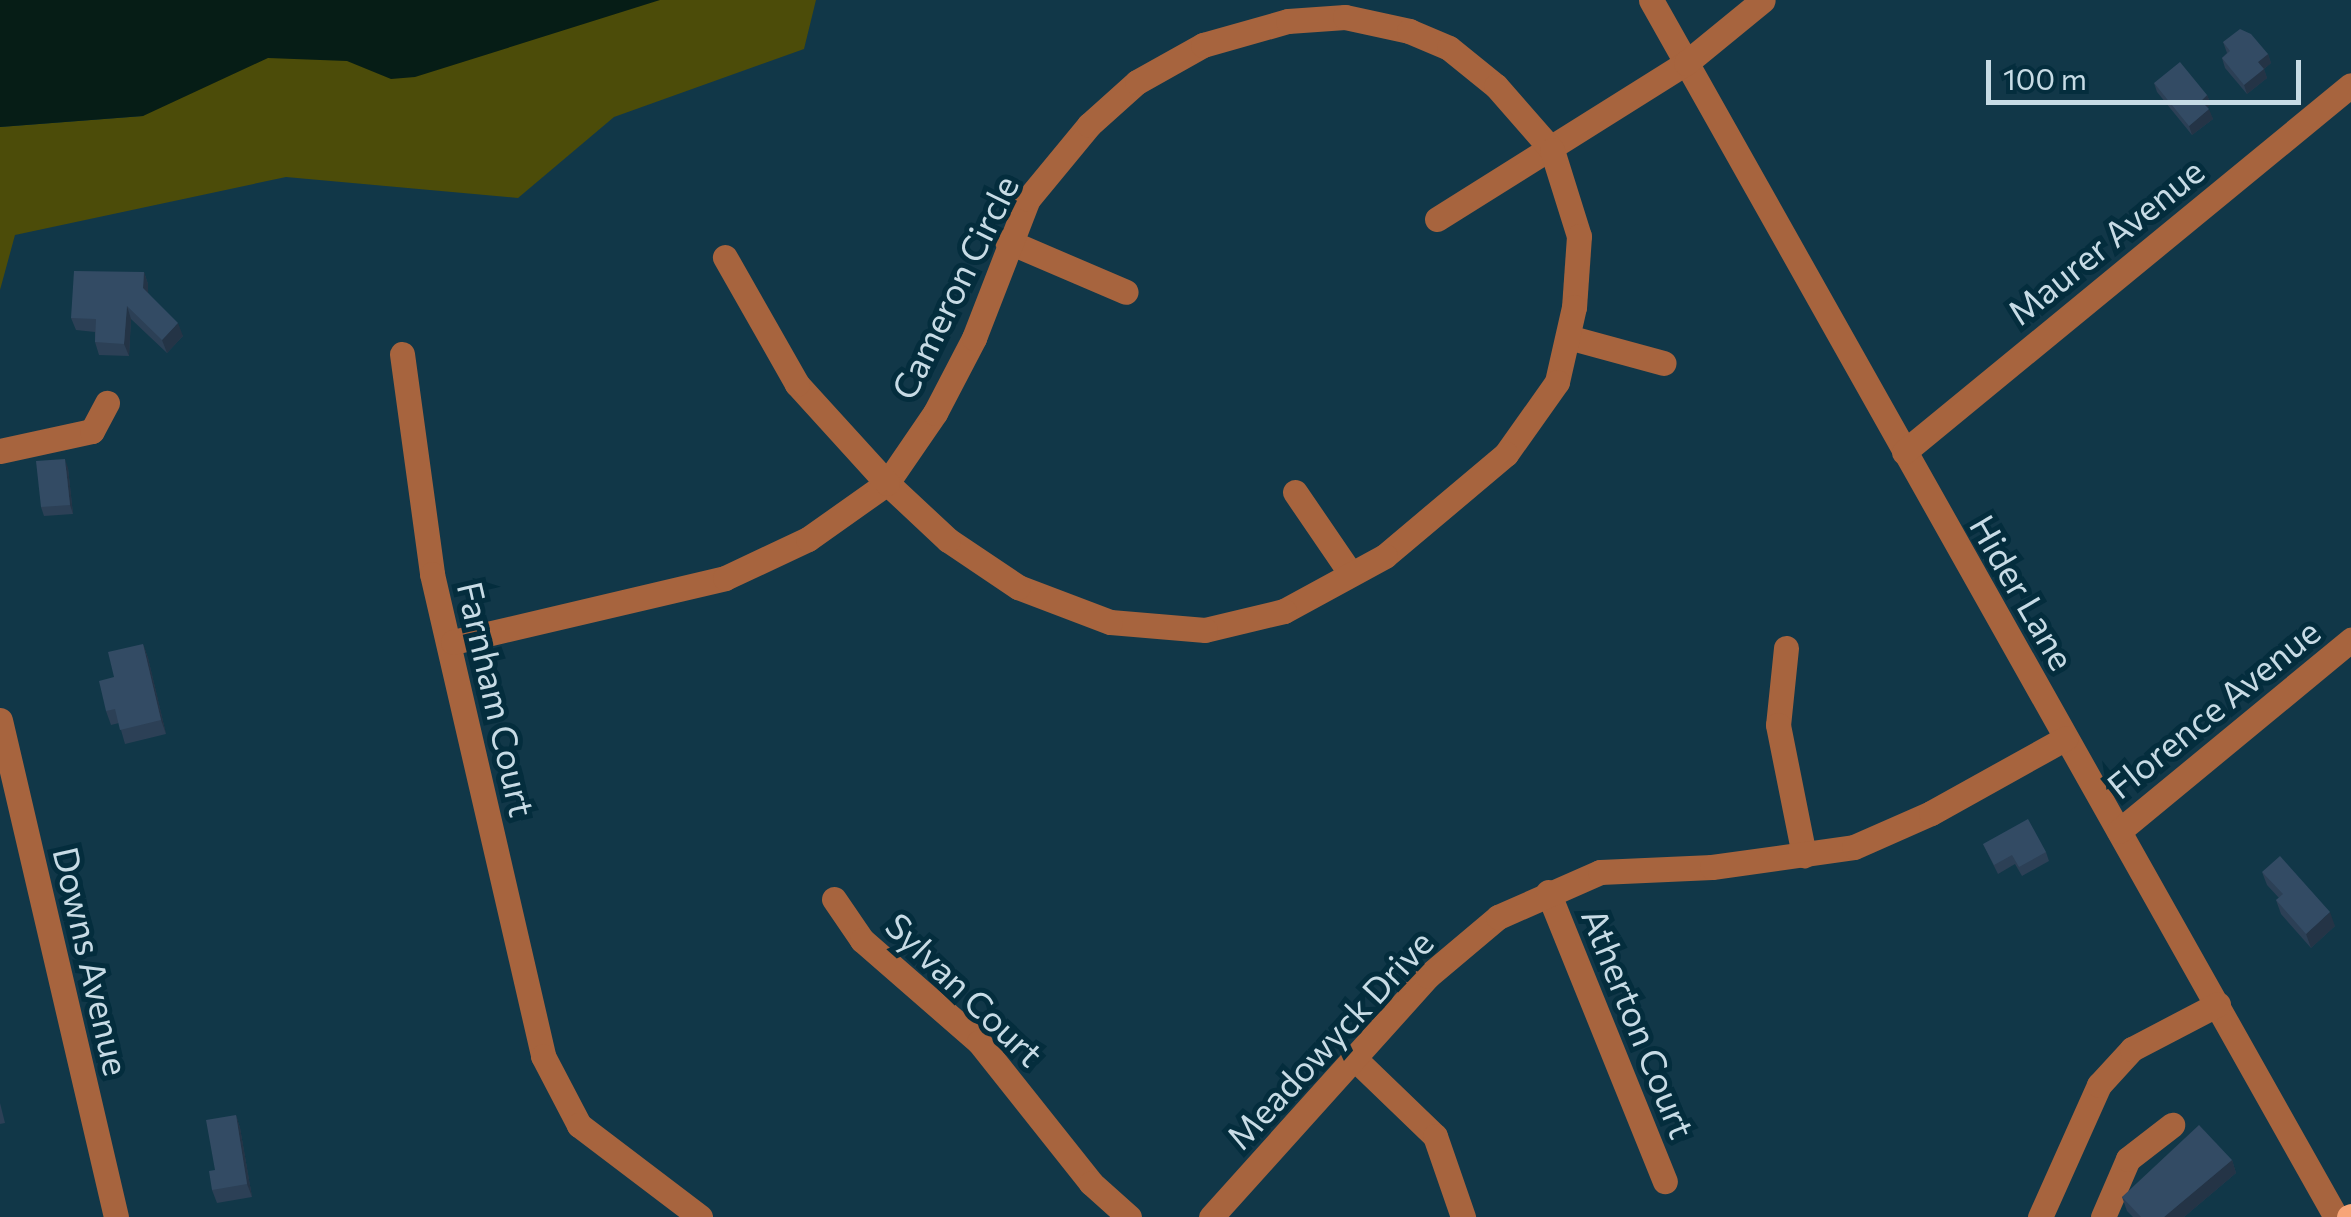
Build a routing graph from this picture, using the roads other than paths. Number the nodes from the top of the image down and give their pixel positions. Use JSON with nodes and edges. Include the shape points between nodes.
{"nodes":[{"id":1,"x":1651,"y":0,"type":"edge"},
{"id":2,"x":1764,"y":0,"type":"edge"},
{"id":3,"x":1686,"y":63,"type":"junction"},
{"id":4,"x":2351,"y":85,"type":"edge"},
{"id":5,"x":1552,"y":150,"type":"junction"},
{"id":6,"x":1436,"y":220,"type":"dead end"},
{"id":7,"x":1007,"y":241,"type":"junction"},
{"id":8,"x":725,"y":257,"type":"dead end"},
{"id":9,"x":1126,"y":292,"type":"dead end"},
{"id":10,"x":1568,"y":337,"type":"junction"},
{"id":11,"x":402,"y":354,"type":"dead end"},
{"id":12,"x":1664,"y":363,"type":"dead end"},
{"id":13,"x":108,"y":404,"type":"dead end"},
{"id":14,"x":0,"y":452,"type":"edge"},
{"id":15,"x":1904,"y":452,"type":"junction"},
{"id":16,"x":887,"y":484,"type":"junction"},
{"id":17,"x":1295,"y":492,"type":"dead end"},
{"id":18,"x":1352,"y":574,"type":"junction"},
{"id":19,"x":2351,"y":640,"type":"edge"},
{"id":20,"x":453,"y":642,"type":"junction"},
{"id":21,"x":1786,"y":648,"type":"dead end"},
{"id":22,"x":0,"y":720,"type":"edge"},
{"id":23,"x":2066,"y":738,"type":"junction"},
{"id":24,"x":2118,"y":830,"type":"junction"},
{"id":25,"x":1804,"y":856,"type":"junction"},
{"id":26,"x":1548,"y":892,"type":"junction"},
{"id":27,"x":834,"y":899,"type":"dead end"},
{"id":28,"x":2218,"y":1004,"type":"junction"},
{"id":29,"x":1354,"y":1058,"type":"junction"},
{"id":30,"x":2172,"y":1125,"type":"dead end"},
{"id":31,"x":1665,"y":1181,"type":"dead end"},
{"id":32,"x":2045,"y":1216,"type":"edge"},
{"id":33,"x":116,"y":1217,"type":"edge"},
{"id":34,"x":700,"y":1217,"type":"edge"},
{"id":35,"x":1128,"y":1217,"type":"edge"},
{"id":36,"x":1211,"y":1217,"type":"edge"},
{"id":37,"x":1463,"y":1217,"type":"edge"},
{"id":38,"x":2103,"y":1217,"type":"edge"},
{"id":39,"x":2336,"y":1217,"type":"edge"}],
"edges":[{"from":1,"to":3,"type":"street","name":"Hider Lane"},
{"from":2,"to":3,"type":"street"},
{"from":3,"to":5,"type":"street"},
{"from":3,"to":15,"type":"street","name":"Hider Lane"},
{"from":4,"to":15,"type":"street","name":"Maurer Avenue"},
{"from":5,"to":6,"type":"street"},
{"from":5,"to":7,"type":"street","name":"Cameron Circle","via":[[1496,86],[1449,48],[1409,30],[1345,17],[1288,22],[1203,45],[1137,82],[1089,125],[1040,184]]},
{"from":5,"to":10,"type":"street","name":"Cameron Circle","via":[[1579,236]]},
{"from":7,"to":9,"type":"street"},
{"from":7,"to":16,"type":"street","name":"Cameron Circle","via":[[974,338]]},
{"from":8,"to":16,"type":"street","via":[[796,384]]},
{"from":10,"to":12,"type":"street"},
{"from":10,"to":18,"type":"street","name":"Cameron Circle","via":[[1557,382],[1506,454],[1385,556]]},
{"from":11,"to":20,"type":"street","name":"Farnham Court","via":[[416,485]]},
{"from":13,"to":14,"type":"street","via":[[92,432]]},
{"from":15,"to":23,"type":"street","name":"Hider Lane"},
{"from":16,"to":18,"type":"street","name":"Cameron Circle","via":[[948,540],[1018,586],[1110,622],[1204,630],[1284,612]]},
{"from":16,"to":20,"type":"street","name":"Cameron Circle","via":[[808,539],[725,578]]},
{"from":17,"to":18,"type":"street"},
{"from":19,"to":24,"type":"street","name":"Florence Avenue"},
{"from":20,"to":34,"type":"street","name":"Farnham Court","via":[[544,1056],[579,1125]]},
{"from":21,"to":25,"type":"street","via":[[1778,725]]},
{"from":22,"to":33,"type":"street","name":"Downs Avenue"},
{"from":23,"to":24,"type":"street","name":"Hider Lane"},
{"from":23,"to":25,"type":"street","name":"Meadowyck Drive","via":[[1931,814],[1854,847]]},
{"from":24,"to":28,"type":"street","name":"Hider Lane"},
{"from":25,"to":26,"type":"street","name":"Meadowyck Drive","via":[[1600,872]]},
{"from":26,"to":29,"type":"street","name":"Meadowyck Drive","via":[[1498,917],[1442,964]]},
{"from":26,"to":31,"type":"street","name":"Atherton Court"},
{"from":27,"to":35,"type":"street","name":"Sylvan Court","via":[[862,940],[979,1042],[1091,1183]]},
{"from":28,"to":32,"type":"street","via":[[2132,1049],[2099,1085]]},
{"from":28,"to":39,"type":"street","name":"Hider Lane"},
{"from":29,"to":36,"type":"street","name":"Meadowyck Drive"},
{"from":29,"to":37,"type":"street","via":[[1434,1136]]},
{"from":30,"to":38,"type":"street","via":[[2128,1159]]}]}
